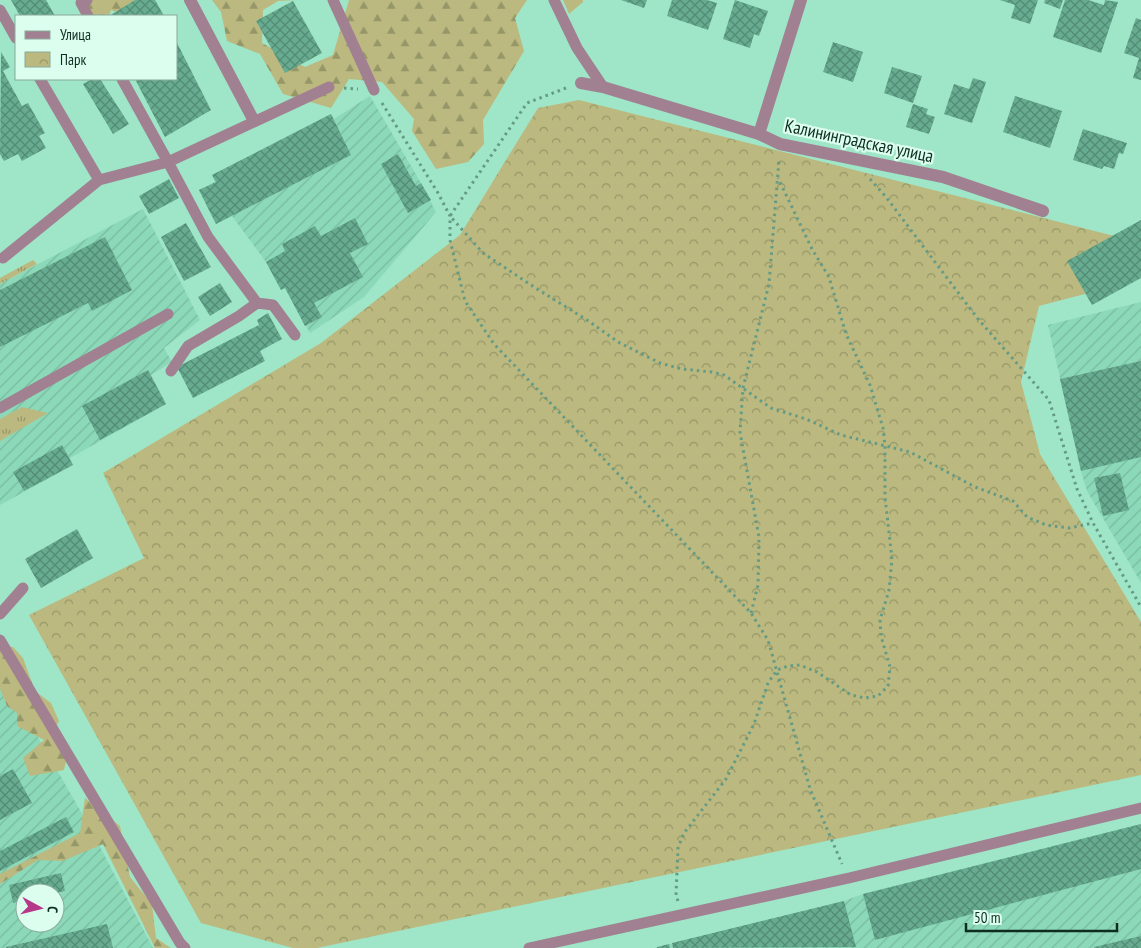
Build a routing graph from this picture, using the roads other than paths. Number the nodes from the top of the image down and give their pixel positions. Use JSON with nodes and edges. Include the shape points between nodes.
{"nodes":[{"id":1,"x":190,"y":0,"type":"edge"},
{"id":2,"x":333,"y":0,"type":"edge"},
{"id":3,"x":554,"y":0,"type":"edge"},
{"id":4,"x":801,"y":0,"type":"edge"},
{"id":5,"x":80,"y":1,"type":"edge"},
{"id":6,"x":0,"y":10,"type":"edge"},
{"id":7,"x":87,"y":15,"type":"edge"},
{"id":8,"x":15,"y":36,"type":"edge"},
{"id":9,"x":41,"y":80,"type":"edge"},
{"id":10,"x":123,"y":80,"type":"edge"},
{"id":11,"x":580,"y":83,"type":"road end"},
{"id":12,"x":329,"y":87,"type":"road end"},
{"id":13,"x":603,"y":87,"type":"junction"},
{"id":14,"x":374,"y":90,"type":"road end"},
{"id":15,"x":254,"y":121,"type":"junction"},
{"id":16,"x":759,"y":134,"type":"junction"},
{"id":17,"x":168,"y":162,"type":"junction"},
{"id":18,"x":99,"y":180,"type":"junction"},
{"id":19,"x":1043,"y":211,"type":"dead end"},
{"id":20,"x":1,"y":256,"type":"edge"},
{"id":21,"x":257,"y":303,"type":"junction"},
{"id":22,"x":168,"y":314,"type":"dead end"},
{"id":23,"x":295,"y":334,"type":"dead end"},
{"id":24,"x":171,"y":370,"type":"dead end"},
{"id":25,"x":0,"y":408,"type":"edge"},
{"id":26,"x":23,"y":588,"type":"dead end"},
{"id":27,"x":0,"y":614,"type":"edge"},
{"id":28,"x":0,"y":640,"type":"edge"},
{"id":29,"x":1141,"y":808,"type":"edge"},
{"id":30,"x":185,"y":948,"type":"edge"},
{"id":31,"x":529,"y":948,"type":"edge"}],
"edges":[{"from":1,"to":15,"type":"street"},
{"from":2,"to":14,"type":"lane"},
{"from":3,"to":13,"type":"lane","via":[[577,48]]},
{"from":4,"to":16,"type":"street"},
{"from":5,"to":7,"type":"lane"},
{"from":6,"to":8,"type":"lane"},
{"from":9,"to":18,"type":"lane"},
{"from":10,"to":17,"type":"lane"},
{"from":11,"to":13,"type":"street","name":"Калининградская улица"},
{"from":12,"to":15,"type":"lane"},
{"from":13,"to":16,"type":"street","name":"Калининградская улица"},
{"from":15,"to":17,"type":"lane"},
{"from":16,"to":19,"type":"street","name":"Калининградская улица","via":[[780,144],[943,177]]},
{"from":17,"to":18,"type":"lane"},
{"from":17,"to":21,"type":"lane","via":[[208,237]]},
{"from":18,"to":20,"type":"lane"},
{"from":21,"to":23,"type":"lane","via":[[273,305]]},
{"from":21,"to":24,"type":"lane","via":[[188,346]]},
{"from":22,"to":25,"type":"lane"},
{"from":26,"to":27,"type":"lane"},
{"from":28,"to":30,"type":"lane"},
{"from":29,"to":31,"type":"lane","via":[[849,878]]}]}
